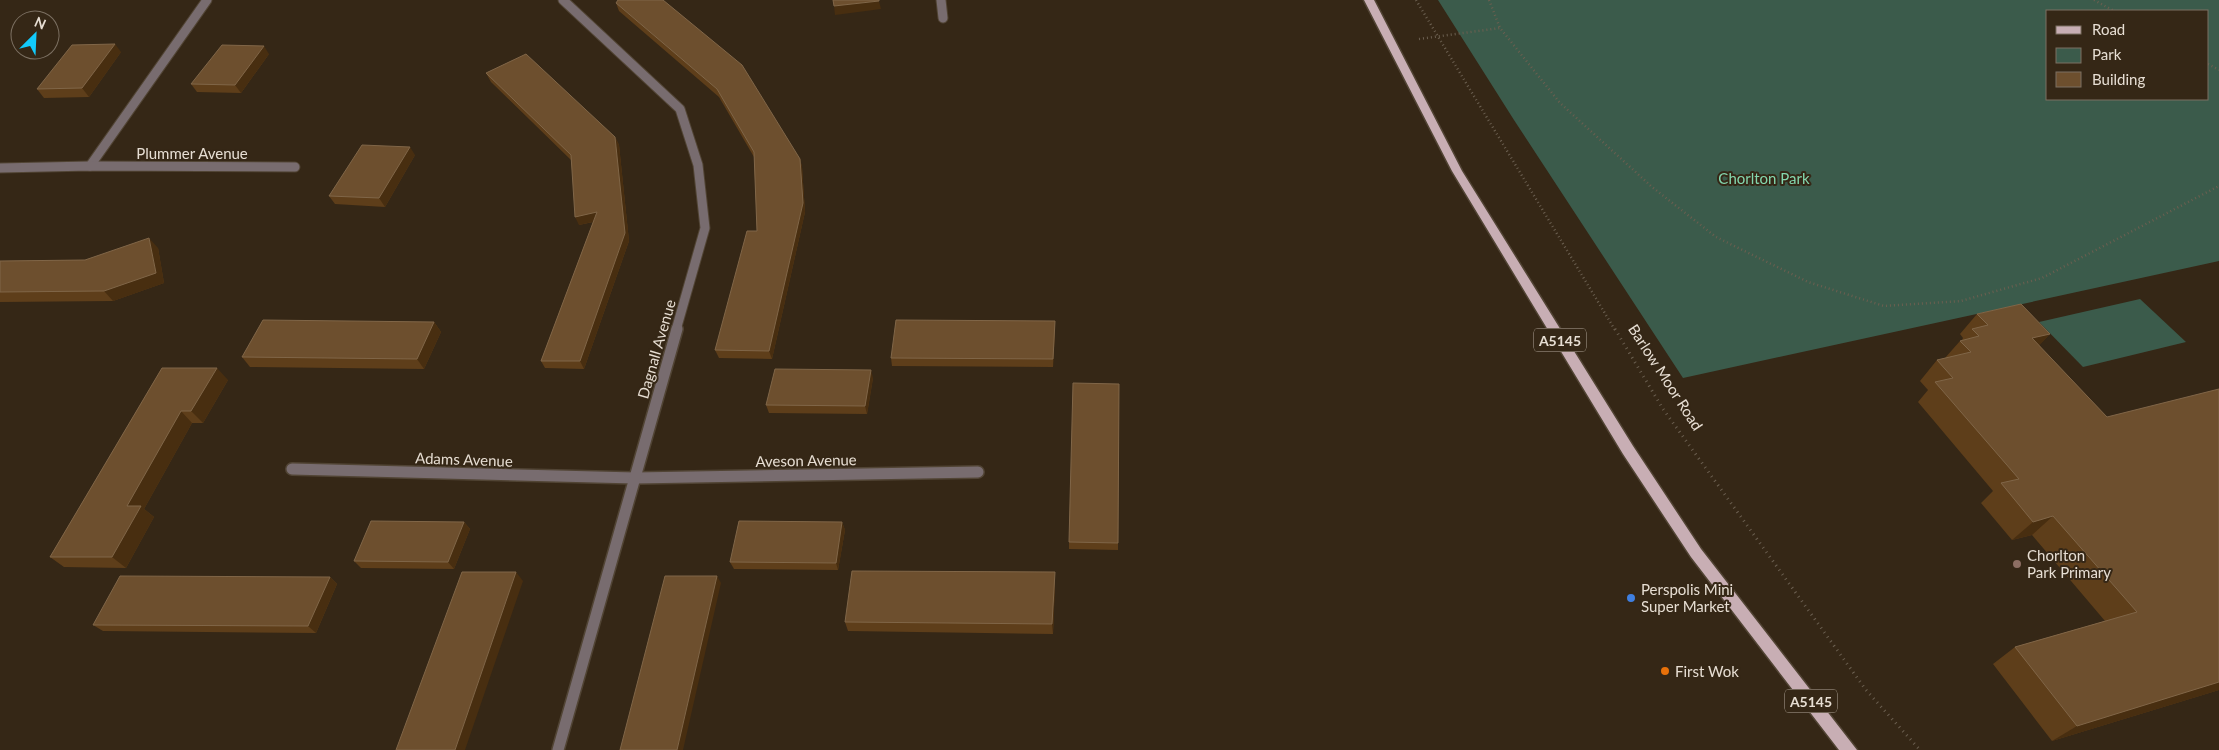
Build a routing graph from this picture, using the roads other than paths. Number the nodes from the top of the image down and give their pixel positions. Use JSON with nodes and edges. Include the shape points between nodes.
{"nodes":[{"id":1,"x":207,"y":0,"type":"edge"},
{"id":2,"x":562,"y":0,"type":"edge"},
{"id":3,"x":941,"y":0,"type":"edge"},
{"id":4,"x":1369,"y":0,"type":"edge"},
{"id":5,"x":943,"y":18,"type":"dead end"},
{"id":6,"x":90,"y":166,"type":"junction"},
{"id":7,"x":295,"y":167,"type":"dead end"},
{"id":8,"x":0,"y":168,"type":"edge"},
{"id":9,"x":292,"y":469,"type":"dead end"},
{"id":10,"x":978,"y":472,"type":"dead end"},
{"id":11,"x":636,"y":478,"type":"junction"},
{"id":12,"x":1844,"y":747,"type":"edge"},
{"id":13,"x":558,"y":750,"type":"edge"}],
"edges":[{"from":1,"to":6,"type":"street"},
{"from":2,"to":11,"type":"street","name":"Dagnall Avenue","via":[[680,109],[698,165],[705,228]]},
{"from":3,"to":5,"type":"street"},
{"from":4,"to":12,"type":"main road","number":"A5145","via":[[1457,171],[1633,458],[1696,553]]},
{"from":6,"to":7,"type":"street","name":"Plummer Avenue"},
{"from":6,"to":8,"type":"street","name":"Plummer Avenue"},
{"from":9,"to":11,"type":"street","name":"Adams Avenue"},
{"from":10,"to":11,"type":"street","name":"Aveson Avenue"},
{"from":11,"to":13,"type":"street","name":"Dagnall Avenue"}]}
